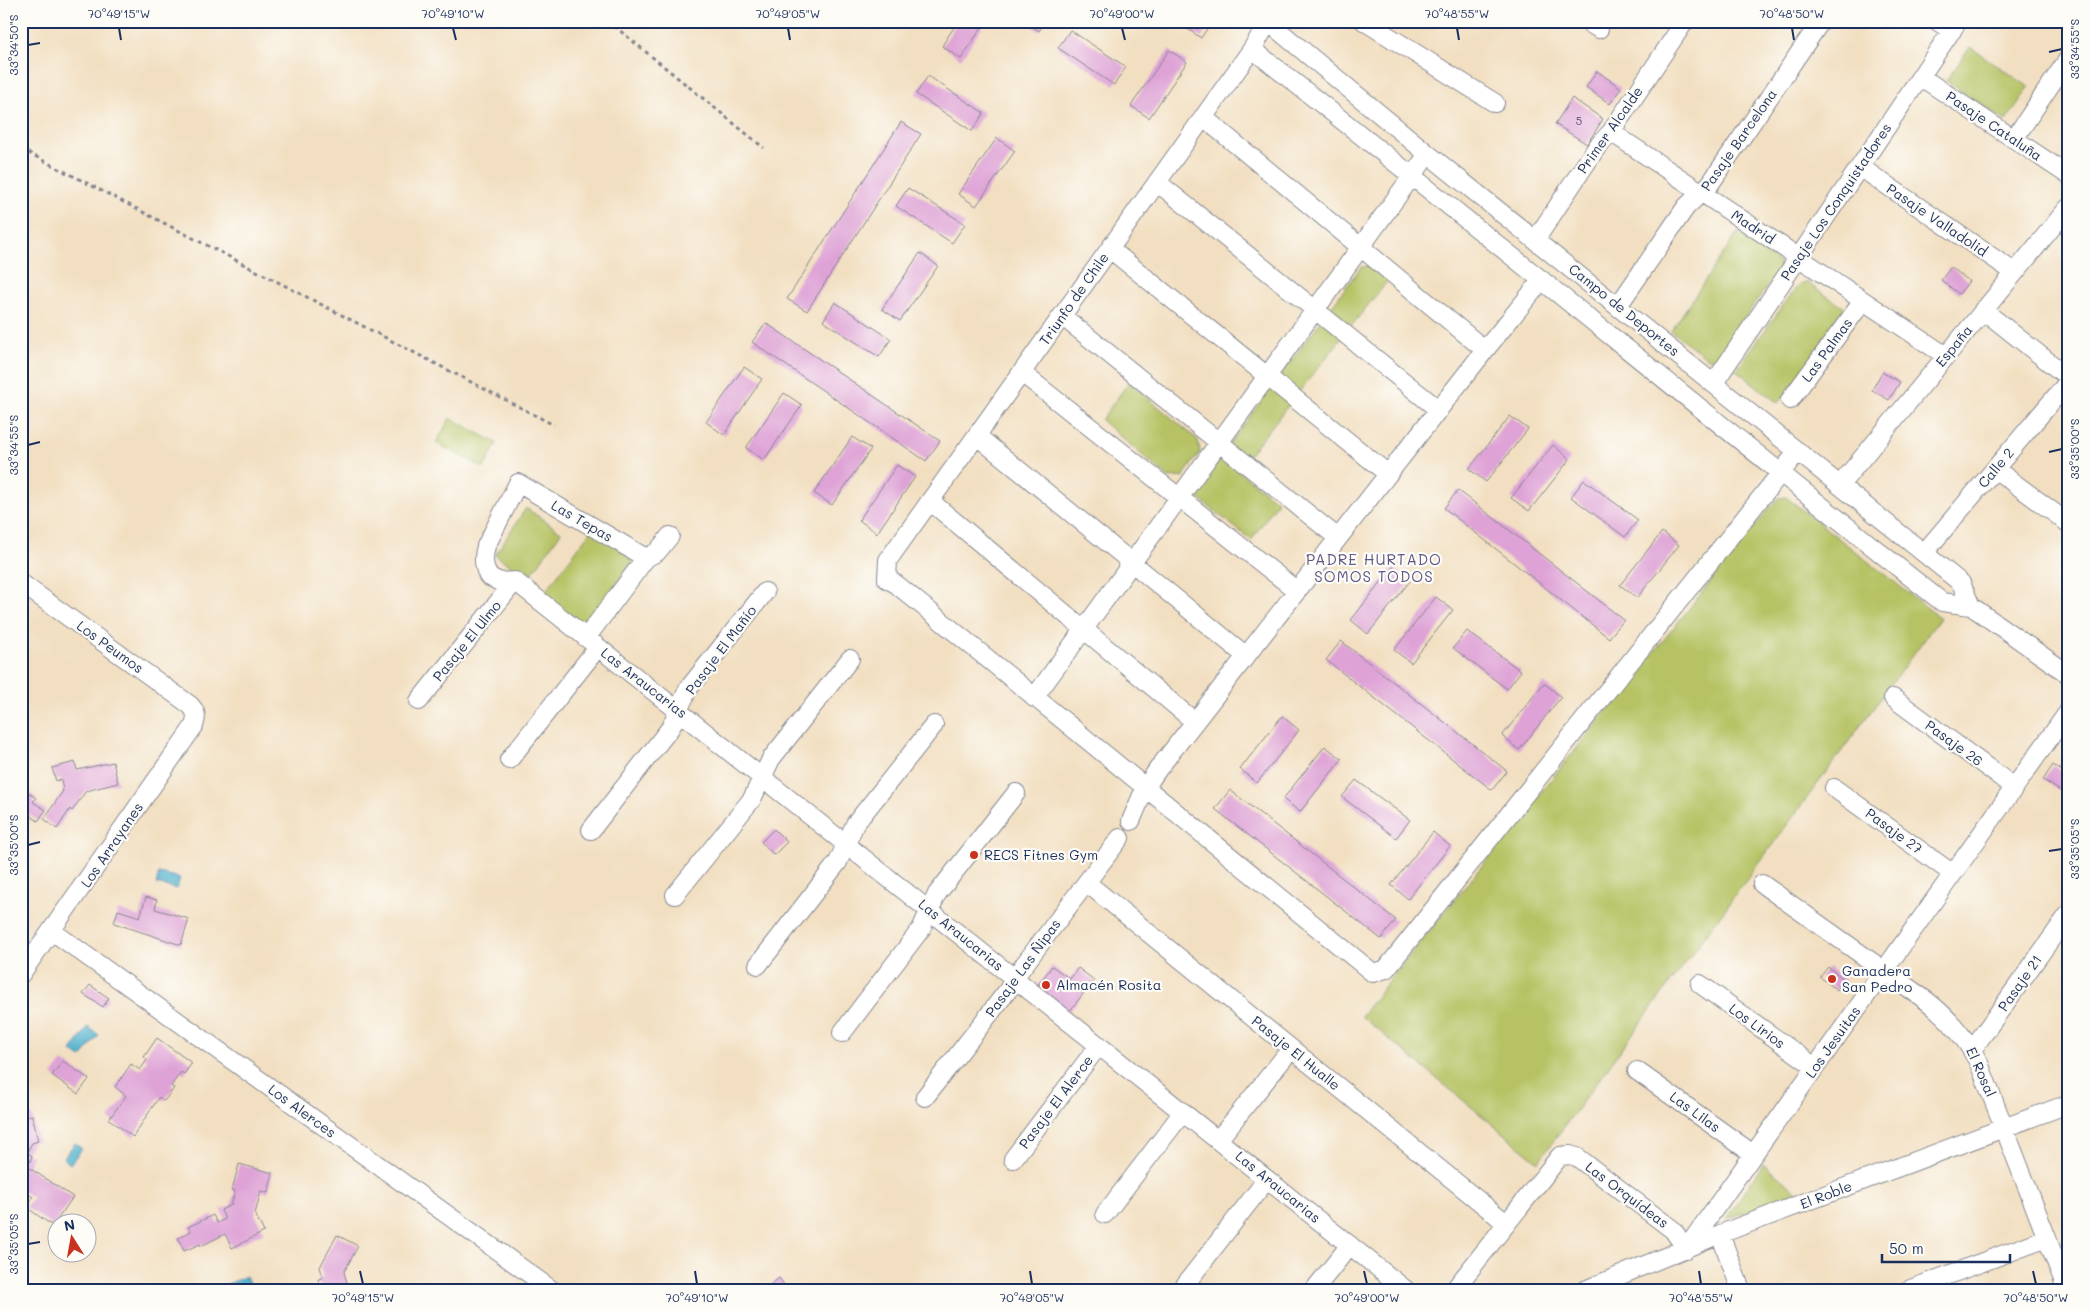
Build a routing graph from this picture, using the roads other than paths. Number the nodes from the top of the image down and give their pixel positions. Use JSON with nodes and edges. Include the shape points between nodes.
{"nodes":[{"id":1,"x":1364,"y":21,"type":"edge"},
{"id":2,"x":1686,"y":21,"type":"edge"},
{"id":3,"x":1821,"y":21,"type":"edge"},
{"id":4,"x":1268,"y":22,"type":"edge"},
{"id":5,"x":1949,"y":24,"type":"edge"},
{"id":6,"x":1252,"y":49,"type":"junction"},
{"id":7,"x":2068,"y":59,"type":"edge"},
{"id":8,"x":1921,"y":77,"type":"junction"},
{"id":9,"x":1495,"y":103,"type":"dead end"},
{"id":10,"x":1203,"y":117,"type":"junction"},
{"id":11,"x":1611,"y":132,"type":"junction"},
{"id":12,"x":2014,"y":139,"type":"junction"},
{"id":13,"x":1428,"y":154,"type":"junction"},
{"id":14,"x":1860,"y":167,"type":"junction"},
{"id":15,"x":1412,"y":175,"type":"junction"},
{"id":16,"x":2068,"y":175,"type":"edge"},
{"id":17,"x":1157,"y":182,"type":"junction"},
{"id":18,"x":1702,"y":193,"type":"junction"},
{"id":19,"x":2068,"y":208,"type":"edge"},
{"id":20,"x":1536,"y":239,"type":"junction"},
{"id":21,"x":1360,"y":247,"type":"junction"},
{"id":22,"x":1110,"y":249,"type":"junction"},
{"id":23,"x":1799,"y":258,"type":"junction"},
{"id":24,"x":2014,"y":272,"type":"junction"},
{"id":25,"x":1542,"y":280,"type":"junction"},
{"id":26,"x":1863,"y":301,"type":"junction"},
{"id":27,"x":1618,"y":306,"type":"junction"},
{"id":28,"x":1315,"y":310,"type":"junction"},
{"id":29,"x":1983,"y":310,"type":"junction"},
{"id":30,"x":1062,"y":316,"type":"junction"},
{"id":31,"x":1486,"y":350,"type":"junction"},
{"id":32,"x":1946,"y":356,"type":"junction"},
{"id":33,"x":1022,"y":373,"type":"junction"},
{"id":34,"x":2068,"y":374,"type":"edge"},
{"id":35,"x":1267,"y":376,"type":"junction"},
{"id":36,"x":2068,"y":382,"type":"edge"},
{"id":37,"x":1714,"y":383,"type":"junction"},
{"id":38,"x":1790,"y":400,"type":"dead end"},
{"id":39,"x":1439,"y":410,"type":"junction"},
{"id":40,"x":977,"y":436,"type":"junction"},
{"id":41,"x":1219,"y":442,"type":"junction"},
{"id":42,"x":1798,"y":451,"type":"junction"},
{"id":43,"x":1995,"y":469,"type":"junction"},
{"id":44,"x":1388,"y":474,"type":"junction"},
{"id":45,"x":1780,"y":474,"type":"junction"},
{"id":46,"x":1840,"y":485,"type":"junction"},
{"id":47,"x":1179,"y":498,"type":"junction"},
{"id":48,"x":930,"y":501,"type":"junction"},
{"id":49,"x":2068,"y":523,"type":"edge"},
{"id":50,"x":670,"y":536,"type":"dead end"},
{"id":51,"x":1338,"y":538,"type":"junction"},
{"id":52,"x":1924,"y":553,"type":"junction"},
{"id":53,"x":646,"y":558,"type":"junction"},
{"id":54,"x":1132,"y":563,"type":"junction"},
{"id":55,"x":515,"y":581,"type":"junction"},
{"id":56,"x":21,"y":583,"type":"edge"},
{"id":57,"x":1297,"y":591,"type":"junction"},
{"id":58,"x":765,"y":592,"type":"dead end"},
{"id":59,"x":1971,"y":606,"type":"junction"},
{"id":60,"x":1084,"y":630,"type":"junction"},
{"id":61,"x":592,"y":642,"type":"junction"},
{"id":62,"x":1246,"y":656,"type":"junction"},
{"id":63,"x":850,"y":659,"type":"dead end"},
{"id":64,"x":2068,"y":674,"type":"edge"},
{"id":65,"x":1034,"y":698,"type":"junction"},
{"id":66,"x":1893,"y":698,"type":"dead end"},
{"id":67,"x":419,"y":701,"type":"dead end"},
{"id":68,"x":678,"y":710,"type":"junction"},
{"id":69,"x":2068,"y":712,"type":"edge"},
{"id":70,"x":196,"y":713,"type":"joint"},
{"id":71,"x":1195,"y":722,"type":"junction"},
{"id":72,"x":934,"y":725,"type":"dead end"},
{"id":73,"x":509,"y":760,"type":"dead end"},
{"id":74,"x":763,"y":778,"type":"junction"},
{"id":75,"x":2014,"y":787,"type":"junction"},
{"id":76,"x":1145,"y":788,"type":"junction"},
{"id":77,"x":1834,"y":788,"type":"dead end"},
{"id":78,"x":1016,"y":793,"type":"dead end"},
{"id":79,"x":1131,"y":821,"type":"dead end"},
{"id":80,"x":591,"y":830,"type":"dead end"},
{"id":81,"x":1120,"y":838,"type":"dead end"},
{"id":82,"x":846,"y":844,"type":"junction"},
{"id":83,"x":1953,"y":874,"type":"junction"},
{"id":84,"x":1087,"y":883,"type":"junction"},
{"id":85,"x":1762,"y":884,"type":"dead end"},
{"id":86,"x":675,"y":895,"type":"dead end"},
{"id":87,"x":930,"y":910,"type":"junction"},
{"id":88,"x":2068,"y":915,"type":"edge"},
{"id":89,"x":52,"y":931,"type":"junction"},
{"id":90,"x":758,"y":965,"type":"dead end"},
{"id":91,"x":1884,"y":970,"type":"junction"},
{"id":92,"x":21,"y":974,"type":"edge"},
{"id":93,"x":1014,"y":978,"type":"junction"},
{"id":94,"x":1700,"y":984,"type":"dead end"},
{"id":95,"x":842,"y":1033,"type":"dead end"},
{"id":96,"x":1099,"y":1046,"type":"junction"},
{"id":97,"x":1291,"y":1049,"type":"junction"},
{"id":98,"x":1972,"y":1050,"type":"junction"},
{"id":99,"x":1815,"y":1067,"type":"junction"},
{"id":100,"x":1637,"y":1071,"type":"dead end"},
{"id":101,"x":925,"y":1097,"type":"dead end"},
{"id":102,"x":2067,"y":1103,"type":"edge"},
{"id":103,"x":1183,"y":1112,"type":"junction"},
{"id":104,"x":2004,"y":1128,"type":"junction"},
{"id":105,"x":1218,"y":1140,"type":"junction"},
{"id":106,"x":1753,"y":1154,"type":"junction"},
{"id":107,"x":1013,"y":1158,"type":"dead end"},
{"id":108,"x":1267,"y":1179,"type":"junction"},
{"id":109,"x":1105,"y":1214,"type":"dead end"},
{"id":110,"x":1506,"y":1223,"type":"junction"},
{"id":111,"x":1720,"y":1234,"type":"junction"},
{"id":112,"x":2047,"y":1238,"type":"junction"},
{"id":113,"x":1350,"y":1244,"type":"junction"},
{"id":114,"x":1686,"y":1249,"type":"junction"},
{"id":115,"x":552,"y":1290,"type":"edge"},
{"id":116,"x":1180,"y":1290,"type":"edge"},
{"id":117,"x":1314,"y":1290,"type":"edge"},
{"id":118,"x":1406,"y":1290,"type":"edge"},
{"id":119,"x":1454,"y":1290,"type":"edge"},
{"id":120,"x":1586,"y":1290,"type":"edge"},
{"id":121,"x":1741,"y":1290,"type":"edge"},
{"id":122,"x":1908,"y":1290,"type":"edge"},
{"id":123,"x":2067,"y":1290,"type":"edge"}],
"edges":[{"from":1,"to":9,"type":"street"},
{"from":2,"to":11,"type":"street","name":"Primer Alcalde"},
{"from":3,"to":18,"type":"street","name":"Pasaje Barcelona"},
{"from":4,"to":6,"type":"street","name":"Triunfo de Chile"},
{"from":4,"to":13,"type":"street","name":"Campo de Deportes"},
{"from":5,"to":8,"type":"street","name":"Pasaje Los Conquistadores"},
{"from":6,"to":10,"type":"street","name":"Triunfo de Chile"},
{"from":6,"to":15,"type":"street","name":"Campo de Deportes"},
{"from":7,"to":12,"type":"street"},
{"from":8,"to":12,"type":"street","name":"Pasaje Cataluña"},
{"from":8,"to":14,"type":"street","name":"Pasaje Los Conquistadores"},
{"from":10,"to":17,"type":"street","name":"Triunfo de Chile"},
{"from":10,"to":21,"type":"street"},
{"from":11,"to":18,"type":"street","name":"Madrid"},
{"from":11,"to":20,"type":"street","name":"Primer Alcalde","via":[[1597,147]]},
{"from":12,"to":16,"type":"street","name":"Pasaje Cataluña"},
{"from":13,"to":15,"type":"street"},
{"from":13,"to":20,"type":"street","name":"Campo de Deportes"},
{"from":14,"to":23,"type":"street","name":"Pasaje Los Conquistadores"},
{"from":14,"to":24,"type":"street","name":"Pasaje Valladolid"},
{"from":15,"to":21,"type":"street"},
{"from":15,"to":25,"type":"street","name":"Campo de Deportes"},
{"from":17,"to":22,"type":"street","name":"Triunfo de Chile"},
{"from":17,"to":28,"type":"street"},
{"from":18,"to":23,"type":"street","name":"Madrid"},
{"from":18,"to":27,"type":"street","name":"Pasaje Barcelona","via":[[1686,207]]},
{"from":19,"to":24,"type":"street","name":"España"},
{"from":20,"to":27,"type":"street","name":"Campo de Deportes"},
{"from":21,"to":28,"type":"street"},
{"from":21,"to":31,"type":"street"},
{"from":22,"to":30,"type":"street","name":"Triunfo de Chile"},
{"from":22,"to":35,"type":"street"},
{"from":23,"to":26,"type":"street","name":"Madrid"},
{"from":23,"to":37,"type":"street","name":"Pasaje Los Conquistadores"},
{"from":24,"to":29,"type":"street","name":"España"},
{"from":25,"to":31,"type":"street"},
{"from":25,"to":45,"type":"street","name":"Campo de Deportes"},
{"from":26,"to":32,"type":"street","name":"Madrid"},
{"from":26,"to":38,"type":"street","name":"Las Palmas"},
{"from":27,"to":37,"type":"street","name":"Campo de Deportes"},
{"from":28,"to":35,"type":"street"},
{"from":28,"to":39,"type":"street"},
{"from":29,"to":32,"type":"street","name":"España"},
{"from":29,"to":34,"type":"street"},
{"from":30,"to":33,"type":"street","name":"Triunfo de Chile"},
{"from":30,"to":41,"type":"street"},
{"from":31,"to":39,"type":"street"},
{"from":32,"to":46,"type":"street","name":"España"},
{"from":33,"to":40,"type":"street","name":"Triunfo de Chile"},
{"from":33,"to":47,"type":"street"},
{"from":35,"to":41,"type":"street"},
{"from":35,"to":44,"type":"street"},
{"from":36,"to":43,"type":"street","name":"Calle 2"},
{"from":37,"to":42,"type":"street","name":"Campo de Deportes"},
{"from":39,"to":44,"type":"street"},
{"from":40,"to":48,"type":"street","name":"Triunfo de Chile"},
{"from":40,"to":54,"type":"street"},
{"from":41,"to":47,"type":"street"},
{"from":41,"to":51,"type":"street"},
{"from":42,"to":45,"type":"street"},
{"from":42,"to":46,"type":"street","name":"Campo de Deportes"},
{"from":43,"to":49,"type":"street"},
{"from":43,"to":52,"type":"street","name":"Calle 2"},
{"from":44,"to":51,"type":"street"},
{"from":45,"to":59,"type":"street","name":"Campo de Deportes","via":[[1942,602]]},
{"from":45,"to":76,"type":"street","via":[[1386,970],[1373,973]]},
{"from":46,"to":52,"type":"street","name":"Campo de Deportes"},
{"from":47,"to":54,"type":"street"},
{"from":47,"to":57,"type":"street"},
{"from":48,"to":60,"type":"street"},
{"from":48,"to":65,"type":"street","name":"Triunfo de Chile","via":[[888,560],[887,579]]},
{"from":50,"to":53,"type":"street","via":[[657,552]]},
{"from":51,"to":57,"type":"street"},
{"from":52,"to":59,"type":"street","name":"Campo de Deportes","via":[[1961,582]]},
{"from":53,"to":55,"type":"street","name":"Las Tepas","via":[[518,483],[484,555],[488,576],[500,582]]},
{"from":53,"to":61,"type":"street"},
{"from":54,"to":60,"type":"street"},
{"from":54,"to":62,"type":"street"},
{"from":55,"to":61,"type":"street","name":"Las Araucarias"},
{"from":55,"to":67,"type":"street","name":"Pasaje El Ulmo"},
{"from":56,"to":70,"type":"street","name":"Los Peumos","via":[[190,705]]},
{"from":57,"to":62,"type":"street"},
{"from":58,"to":68,"type":"street","name":"Pasaje El Mañío","via":[[688,689]]},
{"from":59,"to":64,"type":"street","name":"Campo de Deportes"},
{"from":60,"to":65,"type":"street"},
{"from":60,"to":71,"type":"street"},
{"from":61,"to":68,"type":"street","name":"Las Araucarias"},
{"from":61,"to":73,"type":"street"},
{"from":62,"to":71,"type":"street"},
{"from":63,"to":74,"type":"street","via":[[771,760]]},
{"from":65,"to":76,"type":"street"},
{"from":66,"to":75,"type":"street","name":"Pasaje 26"},
{"from":68,"to":74,"type":"street","name":"Las Araucarias"},
{"from":68,"to":80,"type":"street","name":"Pasaje El Mañío","via":[[671,727]]},
{"from":69,"to":75,"type":"street","name":"Los Jesuitas"},
{"from":70,"to":89,"type":"street","name":"Los Arrayanes","via":[[194,726]]},
{"from":71,"to":76,"type":"street"},
{"from":72,"to":82,"type":"street","via":[[855,824]]},
{"from":74,"to":82,"type":"street","name":"Las Araucarias"},
{"from":74,"to":86,"type":"street","via":[[752,799]]},
{"from":75,"to":83,"type":"street","name":"Los Jesuitas"},
{"from":76,"to":79,"type":"street"},
{"from":77,"to":83,"type":"street","name":"Pasaje 27"},
{"from":78,"to":87,"type":"street","via":[[937,894]]},
{"from":81,"to":84,"type":"street","name":"Pasaje Las Ñipas"},
{"from":82,"to":87,"type":"street","name":"Las Araucarias"},
{"from":82,"to":90,"type":"street","via":[[838,862]]},
{"from":83,"to":91,"type":"street","name":"Los Jesuitas"},
{"from":84,"to":93,"type":"street","name":"Pasaje Las Ñipas"},
{"from":84,"to":97,"type":"street","name":"Pasaje El Hualle"},
{"from":85,"to":91,"type":"street","name":"El Rosal"},
{"from":87,"to":93,"type":"street","name":"Las Araucarias"},
{"from":87,"to":95,"type":"street","via":[[921,929]]},
{"from":88,"to":98,"type":"street","name":"Pasaje 21"},
{"from":89,"to":92,"type":"street","name":"Los Arrayanes"},
{"from":89,"to":115,"type":"street","name":"Los Alerces"},
{"from":91,"to":98,"type":"street","name":"El Rosal","via":[[1940,1011]]},
{"from":91,"to":99,"type":"street","name":"Los Jesuitas"},
{"from":93,"to":96,"type":"street","name":"Las Araucarias"},
{"from":93,"to":101,"type":"street","name":"Pasaje Las Ñipas"},
{"from":94,"to":99,"type":"street","name":"Los Lirios"},
{"from":96,"to":103,"type":"street","name":"Las Araucarias"},
{"from":96,"to":107,"type":"street","name":"Pasaje El Alerce"},
{"from":97,"to":105,"type":"street"},
{"from":97,"to":110,"type":"street","name":"Pasaje El Hualle"},
{"from":98,"to":104,"type":"street","name":"El Rosal"},
{"from":99,"to":106,"type":"street","name":"Los Jesuitas"},
{"from":100,"to":106,"type":"street","name":"Las Lilas"},
{"from":102,"to":104,"type":"street","name":"El Roble"},
{"from":103,"to":105,"type":"street","name":"Las Araucarias"},
{"from":103,"to":109,"type":"street"},
{"from":104,"to":111,"type":"street","name":"El Roble"},
{"from":104,"to":112,"type":"street","name":"El Rosal"},
{"from":105,"to":108,"type":"street","name":"Las Araucarias"},
{"from":106,"to":114,"type":"street","name":"Los Jesuitas"},
{"from":108,"to":113,"type":"street","name":"Las Araucarias"},
{"from":108,"to":116,"type":"street"},
{"from":110,"to":114,"type":"street","name":"Las Orquídeas","via":[[1560,1156],[1570,1155],[1674,1230]]},
{"from":110,"to":119,"type":"street"},
{"from":111,"to":114,"type":"street","name":"El Roble"},
{"from":111,"to":121,"type":"street"},
{"from":112,"to":122,"type":"street"},
{"from":112,"to":123,"type":"street","name":"El Rosal"},
{"from":113,"to":117,"type":"street"},
{"from":113,"to":118,"type":"street","name":"Las Araucarias"},
{"from":114,"to":120,"type":"street","name":"El Roble"}]}
